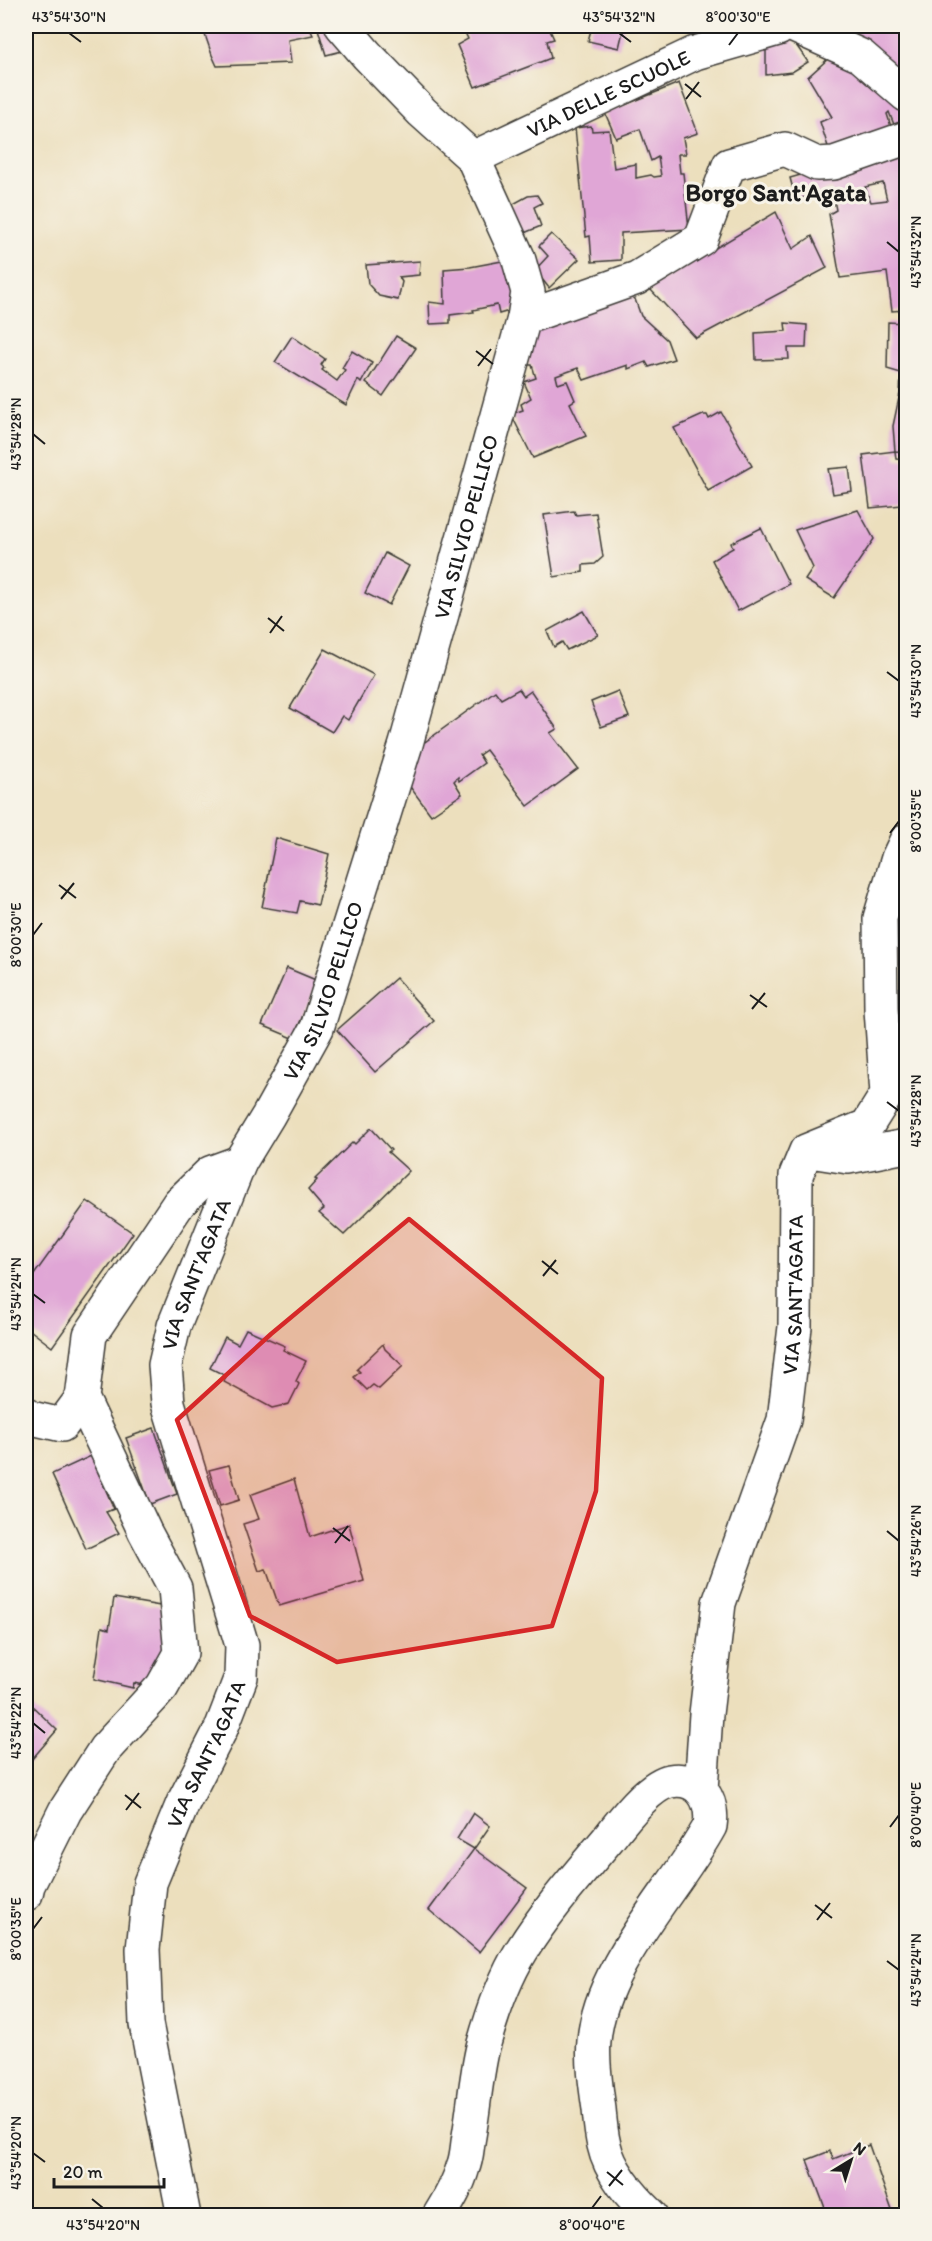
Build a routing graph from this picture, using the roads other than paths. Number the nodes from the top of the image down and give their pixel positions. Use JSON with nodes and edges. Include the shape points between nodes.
{"nodes":[{"id":1,"x":342,"y":26,"type":"edge"},
{"id":2,"x":781,"y":26,"type":"edge"},
{"id":3,"x":794,"y":26,"type":"edge"},
{"id":4,"x":906,"y":95,"type":"edge"},
{"id":5,"x":906,"y":138,"type":"edge"},
{"id":6,"x":473,"y":158,"type":"junction"},
{"id":7,"x":524,"y":318,"type":"junction"},
{"id":8,"x":906,"y":841,"type":"edge"},
{"id":9,"x":906,"y":1146,"type":"edge"},
{"id":10,"x":806,"y":1151,"type":"junction"},
{"id":11,"x":240,"y":1162,"type":"junction"},
{"id":12,"x":82,"y":1398,"type":"junction"},
{"id":13,"x":26,"y":1414,"type":"edge"},
{"id":14,"x":701,"y":1790,"type":"junction"},
{"id":15,"x":26,"y":1893,"type":"edge"},
{"id":16,"x":184,"y":2216,"type":"edge"},
{"id":17,"x":439,"y":2216,"type":"edge"},
{"id":18,"x":652,"y":2216,"type":"edge"}],
"edges":[{"from":1,"to":6,"type":"street","via":[[422,112]]},
{"from":2,"to":6,"type":"street","name":"VIA DELLE SCUOLE","via":[[695,53]]},
{"from":3,"to":4,"type":"street","via":[[861,56]]},
{"from":5,"to":7,"type":"street","via":[[834,163],[817,164],[785,149],[729,165],[700,239],[637,278]]},
{"from":6,"to":7,"type":"street","via":[[518,257],[528,292]]},
{"from":7,"to":11,"type":"street","name":"VIA SILVIO PELLICO","via":[[405,744],[317,1028]]},
{"from":8,"to":10,"type":"street","via":[[880,918],[887,1094],[867,1126]]},
{"from":9,"to":10,"type":"street","via":[[848,1157]]},
{"from":10,"to":14,"type":"street","name":"VIA SANT'AGATA","via":[[796,1176],[795,1327],[784,1420],[719,1603]]},
{"from":11,"to":12,"type":"street","name":"VIA SANT'AGATA","via":[[210,1173],[179,1203],[90,1335]]},
{"from":11,"to":16,"type":"street","name":"VIA SANT'AGATA","via":[[174,1326],[165,1365],[168,1403],[242,1645],[241,1677],[221,1729],[183,1803],[150,1883],[143,1949],[146,2024]]},
{"from":12,"to":13,"type":"street","via":[[62,1425]]},
{"from":12,"to":15,"type":"street","via":[[175,1588],[181,1653],[162,1687],[105,1749],[65,1811]]},
{"from":14,"to":17,"type":"street","via":[[677,1780],[653,1789],[560,1896],[521,1952],[498,1999],[483,2048],[464,2166]]},
{"from":14,"to":18,"type":"street","name":"VIA SANT'AGATA","via":[[712,1814],[710,1826],[619,1965],[598,2013],[593,2042],[604,2146],[614,2170]]}]}
